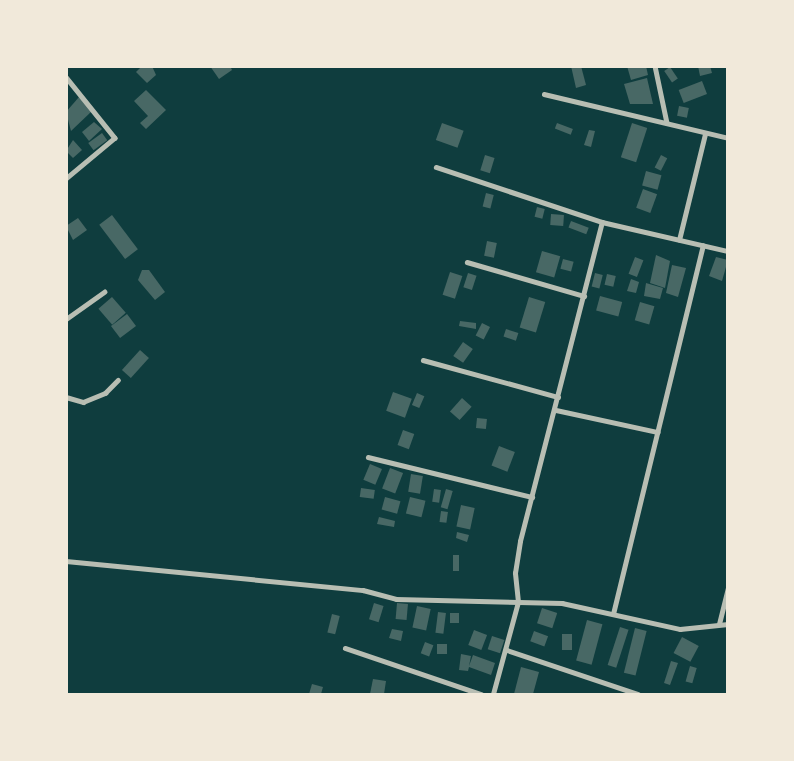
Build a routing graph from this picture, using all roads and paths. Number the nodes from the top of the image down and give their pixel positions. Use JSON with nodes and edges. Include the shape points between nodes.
{"nodes":[{"id":1,"x":655,"y":66,"type":"edge"},
{"id":2,"x":66,"y":77,"type":"edge"},
{"id":3,"x":544,"y":94,"type":"dead end"},
{"id":4,"x":667,"y":123,"type":"junction"},
{"id":5,"x":705,"y":134,"type":"junction"},
{"id":6,"x":727,"y":138,"type":"edge"},
{"id":7,"x":436,"y":167,"type":"dead end"},
{"id":8,"x":66,"y":179,"type":"edge"},
{"id":9,"x":602,"y":222,"type":"junction"},
{"id":10,"x":679,"y":240,"type":"junction"},
{"id":11,"x":703,"y":246,"type":"junction"},
{"id":12,"x":727,"y":251,"type":"edge"},
{"id":13,"x":467,"y":262,"type":"dead end"},
{"id":14,"x":104,"y":292,"type":"dead end"},
{"id":15,"x":584,"y":296,"type":"junction"},
{"id":16,"x":66,"y":319,"type":"edge"},
{"id":17,"x":423,"y":360,"type":"dead end"},
{"id":18,"x":118,"y":380,"type":"dead end"},
{"id":19,"x":66,"y":397,"type":"edge"},
{"id":20,"x":558,"y":397,"type":"junction"},
{"id":21,"x":556,"y":410,"type":"junction"},
{"id":22,"x":658,"y":432,"type":"junction"},
{"id":23,"x":368,"y":457,"type":"dead end"},
{"id":24,"x":532,"y":497,"type":"junction"},
{"id":25,"x":66,"y":561,"type":"edge"},
{"id":26,"x":727,"y":588,"type":"edge"},
{"id":27,"x":518,"y":602,"type":"junction"},
{"id":28,"x":614,"y":614,"type":"junction"},
{"id":29,"x":719,"y":624,"type":"junction"},
{"id":30,"x":727,"y":624,"type":"edge"},
{"id":31,"x":345,"y":649,"type":"dead end"},
{"id":32,"x":507,"y":650,"type":"junction"},
{"id":33,"x":481,"y":695,"type":"edge"},
{"id":34,"x":493,"y":695,"type":"edge"},
{"id":35,"x":638,"y":695,"type":"edge"}],
"edges":[{"from":1,"to":4,"type":"street"},
{"from":2,"to":8,"type":"street","via":[[115,138]]},
{"from":3,"to":4,"type":"street"},
{"from":4,"to":5,"type":"street"},
{"from":5,"to":6,"type":"street"},
{"from":5,"to":10,"type":"street"},
{"from":7,"to":9,"type":"street"},
{"from":9,"to":10,"type":"street"},
{"from":9,"to":15,"type":"street"},
{"from":10,"to":11,"type":"street"},
{"from":11,"to":12,"type":"street"},
{"from":11,"to":22,"type":"street"},
{"from":13,"to":15,"type":"street"},
{"from":14,"to":16,"type":"street"},
{"from":15,"to":20,"type":"street"},
{"from":17,"to":20,"type":"street"},
{"from":18,"to":19,"type":"street","via":[[104,393],[83,402]]},
{"from":20,"to":21,"type":"street"},
{"from":21,"to":22,"type":"street"},
{"from":21,"to":24,"type":"street"},
{"from":22,"to":28,"type":"street"},
{"from":23,"to":24,"type":"street"},
{"from":24,"to":27,"type":"street","via":[[515,573]]},
{"from":25,"to":27,"type":"street","via":[[363,590],[396,598]]},
{"from":26,"to":29,"type":"street"},
{"from":27,"to":28,"type":"street","via":[[562,603]]},
{"from":27,"to":32,"type":"street"},
{"from":28,"to":29,"type":"street","via":[[680,629]]},
{"from":29,"to":30,"type":"street"},
{"from":31,"to":33,"type":"street"},
{"from":32,"to":34,"type":"street"},
{"from":32,"to":35,"type":"street"}]}
